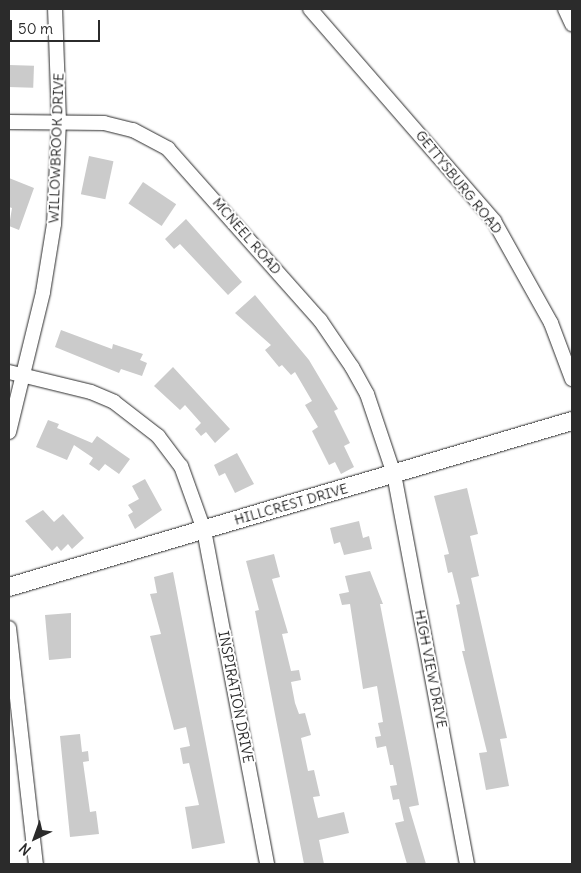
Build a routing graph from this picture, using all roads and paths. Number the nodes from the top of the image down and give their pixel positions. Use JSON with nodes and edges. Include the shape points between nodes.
{"nodes":[{"id":1,"x":55,"y":9,"type":"edge"},
{"id":2,"x":310,"y":9,"type":"edge"},
{"id":3,"x":565,"y":9,"type":"edge"},
{"id":4,"x":572,"y":24,"type":"edge"},
{"id":5,"x":9,"y":122,"type":"edge"},
{"id":6,"x":59,"y":122,"type":"junction"},
{"id":7,"x":16,"y":374,"type":"edge"},
{"id":8,"x":572,"y":379,"type":"edge"},
{"id":9,"x":572,"y":421,"type":"edge"},
{"id":10,"x":9,"y":432,"type":"edge"},
{"id":11,"x":394,"y":474,"type":"junction"},
{"id":12,"x":204,"y":530,"type":"junction"},
{"id":13,"x":9,"y":587,"type":"edge"},
{"id":14,"x":9,"y":628,"type":"edge"},
{"id":15,"x":36,"y":864,"type":"edge"},
{"id":16,"x":267,"y":864,"type":"edge"},
{"id":17,"x":467,"y":864,"type":"edge"}],
"edges":[{"from":1,"to":6,"type":"street","name":"WILLOWBROOK DRIVE"},
{"from":2,"to":8,"type":"street","name":"GETTYSBURG ROAD","via":[[494,221],[551,323]]},
{"from":3,"to":4,"type":"street"},
{"from":5,"to":6,"type":"street","name":"MCNEEL ROAD"},
{"from":6,"to":7,"type":"street","name":"WILLOWBROOK DRIVE","via":[[54,224]]},
{"from":6,"to":11,"type":"street","name":"MCNEEL ROAD","via":[[104,123],[133,130],[162,145],[186,165],[331,335],[367,394]]},
{"from":7,"to":10,"type":"street","name":"WILLOWBROOK DRIVE"},
{"from":7,"to":12,"type":"street","name":"INSPIRATION DRIVE","via":[[91,392],[144,422],[182,466]]},
{"from":9,"to":11,"type":"street","name":"HILLCREST DRIVE"},
{"from":11,"to":12,"type":"street","name":"HILLCREST DRIVE"},
{"from":11,"to":17,"type":"street","name":"HIGH VIEW DRIVE"},
{"from":12,"to":13,"type":"street","name":"HILLCREST DRIVE"},
{"from":12,"to":16,"type":"street","name":"INSPIRATION DRIVE"},
{"from":14,"to":15,"type":"street"}]}
